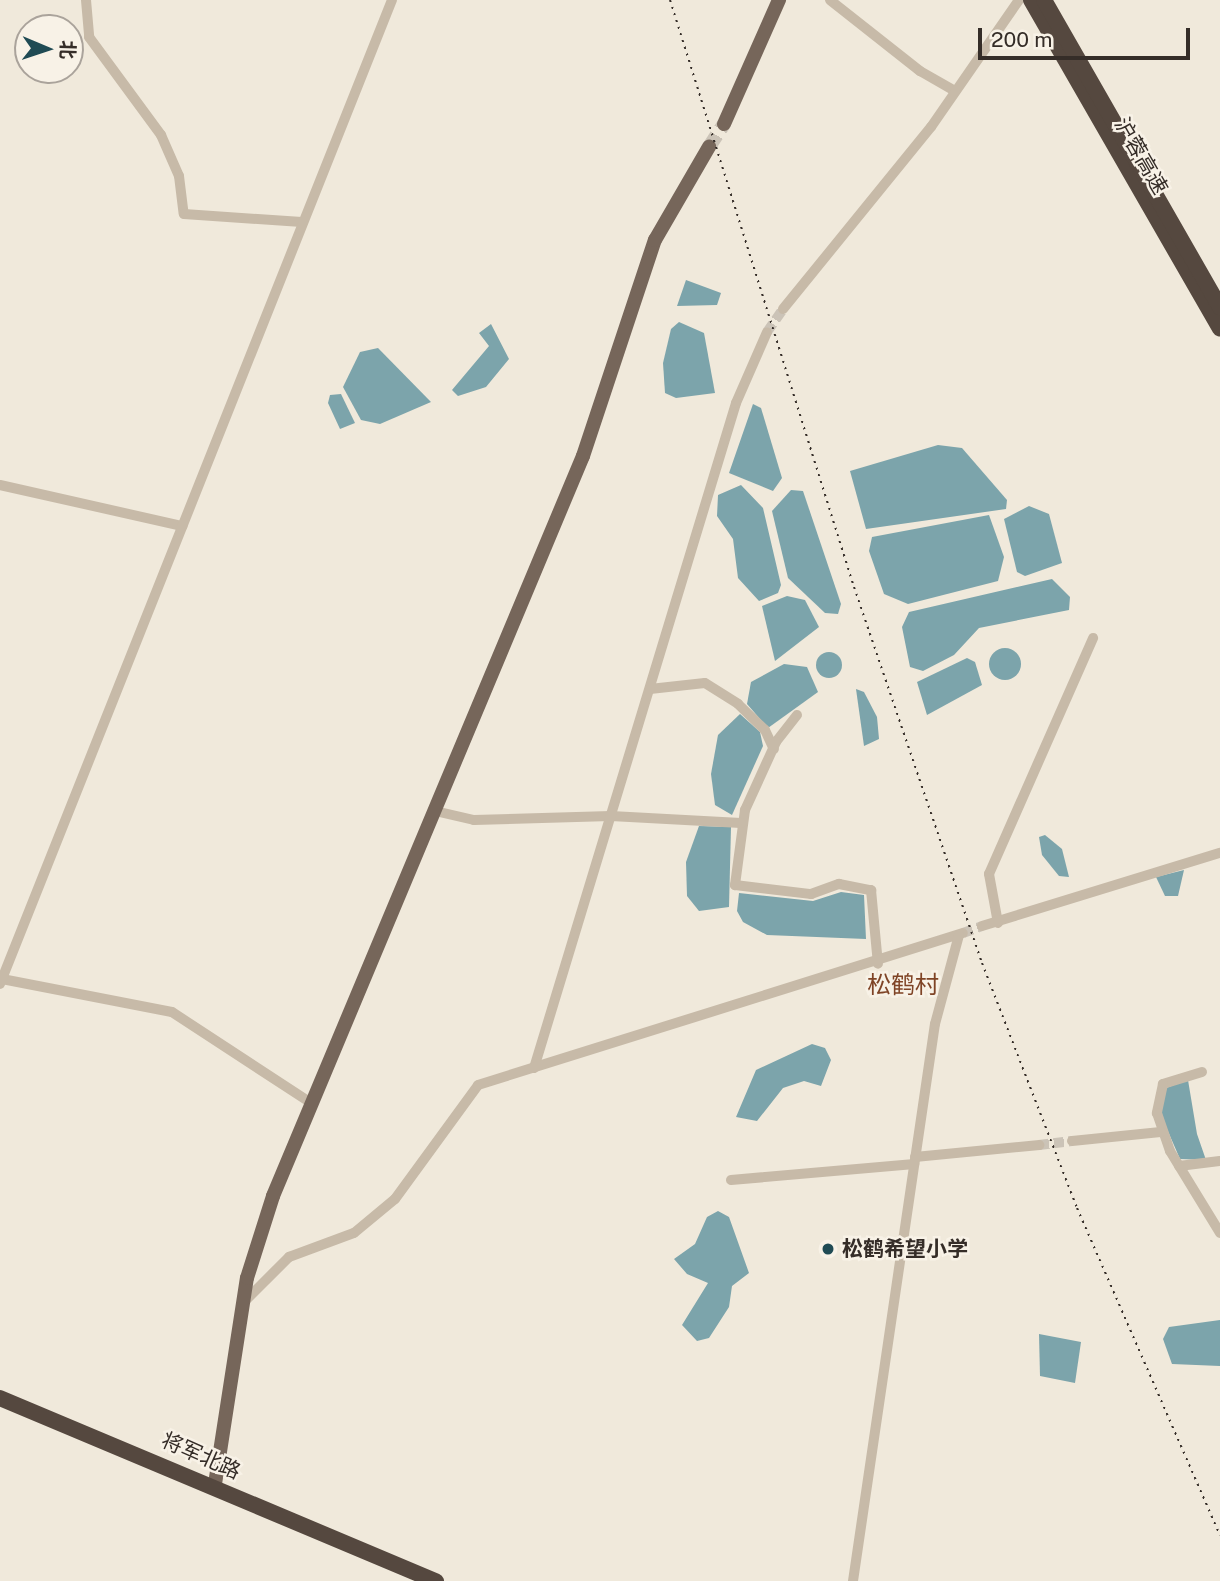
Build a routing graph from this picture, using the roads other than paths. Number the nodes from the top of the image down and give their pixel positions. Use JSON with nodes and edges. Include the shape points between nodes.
{"nodes":[{"id":1,"x":86,"y":0,"type":"edge"},
{"id":2,"x":392,"y":0,"type":"edge"},
{"id":3,"x":779,"y":0,"type":"edge"},
{"id":4,"x":830,"y":0,"type":"edge"},
{"id":5,"x":1019,"y":0,"type":"edge"},
{"id":6,"x":1031,"y":0,"type":"edge"},
{"id":7,"x":1044,"y":0,"type":"edge"},
{"id":8,"x":956,"y":91,"type":"junction"},
{"id":9,"x":724,"y":124,"type":"tunnel mouth"},
{"id":10,"x":709,"y":147,"type":"tunnel mouth"},
{"id":11,"x":302,"y":222,"type":"junction"},
{"id":12,"x":1220,"y":307,"type":"edge"},
{"id":13,"x":783,"y":309,"type":"tunnel mouth"},
{"id":14,"x":1220,"y":329,"type":"edge"},
{"id":15,"x":767,"y":332,"type":"tunnel mouth"},
{"id":16,"x":0,"y":485,"type":"edge"},
{"id":17,"x":182,"y":526,"type":"junction"},
{"id":18,"x":1093,"y":638,"type":"dead end"},
{"id":19,"x":650,"y":690,"type":"junction"},
{"id":20,"x":797,"y":715,"type":"dead end"},
{"id":21,"x":774,"y":749,"type":"junction"},
{"id":22,"x":435,"y":811,"type":"junction"},
{"id":23,"x":611,"y":816,"type":"junction"},
{"id":24,"x":741,"y":823,"type":"junction"},
{"id":25,"x":1220,"y":853,"type":"edge"},
{"id":26,"x":998,"y":923,"type":"junction"},
{"id":27,"x":982,"y":926,"type":"tunnel mouth"},
{"id":28,"x":878,"y":964,"type":"junction"},
{"id":29,"x":1,"y":982,"type":"edge"},
{"id":30,"x":534,"y":1068,"type":"junction"},
{"id":31,"x":1202,"y":1072,"type":"dead end"},
{"id":32,"x":311,"y":1103,"type":"junction"},
{"id":33,"x":1161,"y":1132,"type":"junction"},
{"id":34,"x":1072,"y":1141,"type":"tunnel mouth"},
{"id":35,"x":1039,"y":1145,"type":"tunnel mouth"},
{"id":36,"x":915,"y":1161,"type":"junction"},
{"id":37,"x":1220,"y":1161,"type":"edge"},
{"id":38,"x":1180,"y":1166,"type":"junction"},
{"id":39,"x":731,"y":1180,"type":"dead end"},
{"id":40,"x":1220,"y":1233,"type":"edge"},
{"id":41,"x":244,"y":1302,"type":"junction"},
{"id":42,"x":0,"y":1390,"type":"edge"},
{"id":43,"x":0,"y":1398,"type":"edge"},
{"id":44,"x":215,"y":1484,"type":"junction"},
{"id":45,"x":251,"y":1503,"type":"junction"},
{"id":46,"x":436,"y":1581,"type":"edge"},
{"id":47,"x":853,"y":1581,"type":"edge"}],
"edges":[{"from":1,"to":11,"type":"street","via":[[89,37],[161,135],[178,176],[184,214]]},
{"from":2,"to":11,"type":"street"},
{"from":3,"to":9,"type":"main road"},
{"from":4,"to":8,"type":"street","via":[[920,71]]},
{"from":5,"to":8,"type":"street"},
{"from":6,"to":14,"type":"highway","name":"沪蓉高速"},
{"from":7,"to":12,"type":"highway","name":"沪蓉高速"},
{"from":8,"to":13,"type":"street"},
{"from":10,"to":22,"type":"main road","via":[[654,240],[583,456]]},
{"from":11,"to":17,"type":"street"},
{"from":15,"to":19,"type":"street","via":[[736,402]]},
{"from":16,"to":17,"type":"street"},
{"from":17,"to":29,"type":"street"},
{"from":18,"to":26,"type":"street","via":[[989,874]]},
{"from":19,"to":21,"type":"street","via":[[705,683],[738,704],[765,730]]},
{"from":19,"to":23,"type":"street"},
{"from":20,"to":21,"type":"street"},
{"from":21,"to":24,"type":"street"},
{"from":22,"to":23,"type":"street","via":[[474,820]]},
{"from":22,"to":32,"type":"main road"},
{"from":23,"to":24,"type":"street"},
{"from":23,"to":30,"type":"street"},
{"from":24,"to":28,"type":"street","via":[[735,885],[811,894],[839,884],[871,890]]},
{"from":25,"to":26,"type":"street"},
{"from":26,"to":27,"type":"street"},
{"from":28,"to":30,"type":"street"},
{"from":28,"to":36,"type":"street","via":[[961,934],[935,1024]]},
{"from":29,"to":32,"type":"street","via":[[172,1012]]},
{"from":30,"to":41,"type":"street","via":[[474,1088],[436,1149],[396,1199],[354,1233],[289,1257]]},
{"from":31,"to":33,"type":"street","via":[[1163,1084],[1157,1105]]},
{"from":32,"to":41,"type":"main road","via":[[266,1213]]},
{"from":33,"to":34,"type":"street"},
{"from":33,"to":38,"type":"street"},
{"from":35,"to":36,"type":"street"},
{"from":36,"to":39,"type":"street"},
{"from":36,"to":47,"type":"street"},
{"from":37,"to":38,"type":"street"},
{"from":38,"to":40,"type":"street"},
{"from":41,"to":44,"type":"main road"},
{"from":42,"to":44,"type":"highway","name":"将军北路"},
{"from":43,"to":45,"type":"highway","name":"将军北路"},
{"from":44,"to":45,"type":"highway","name":"将军北路"},
{"from":45,"to":46,"type":"highway"}]}
